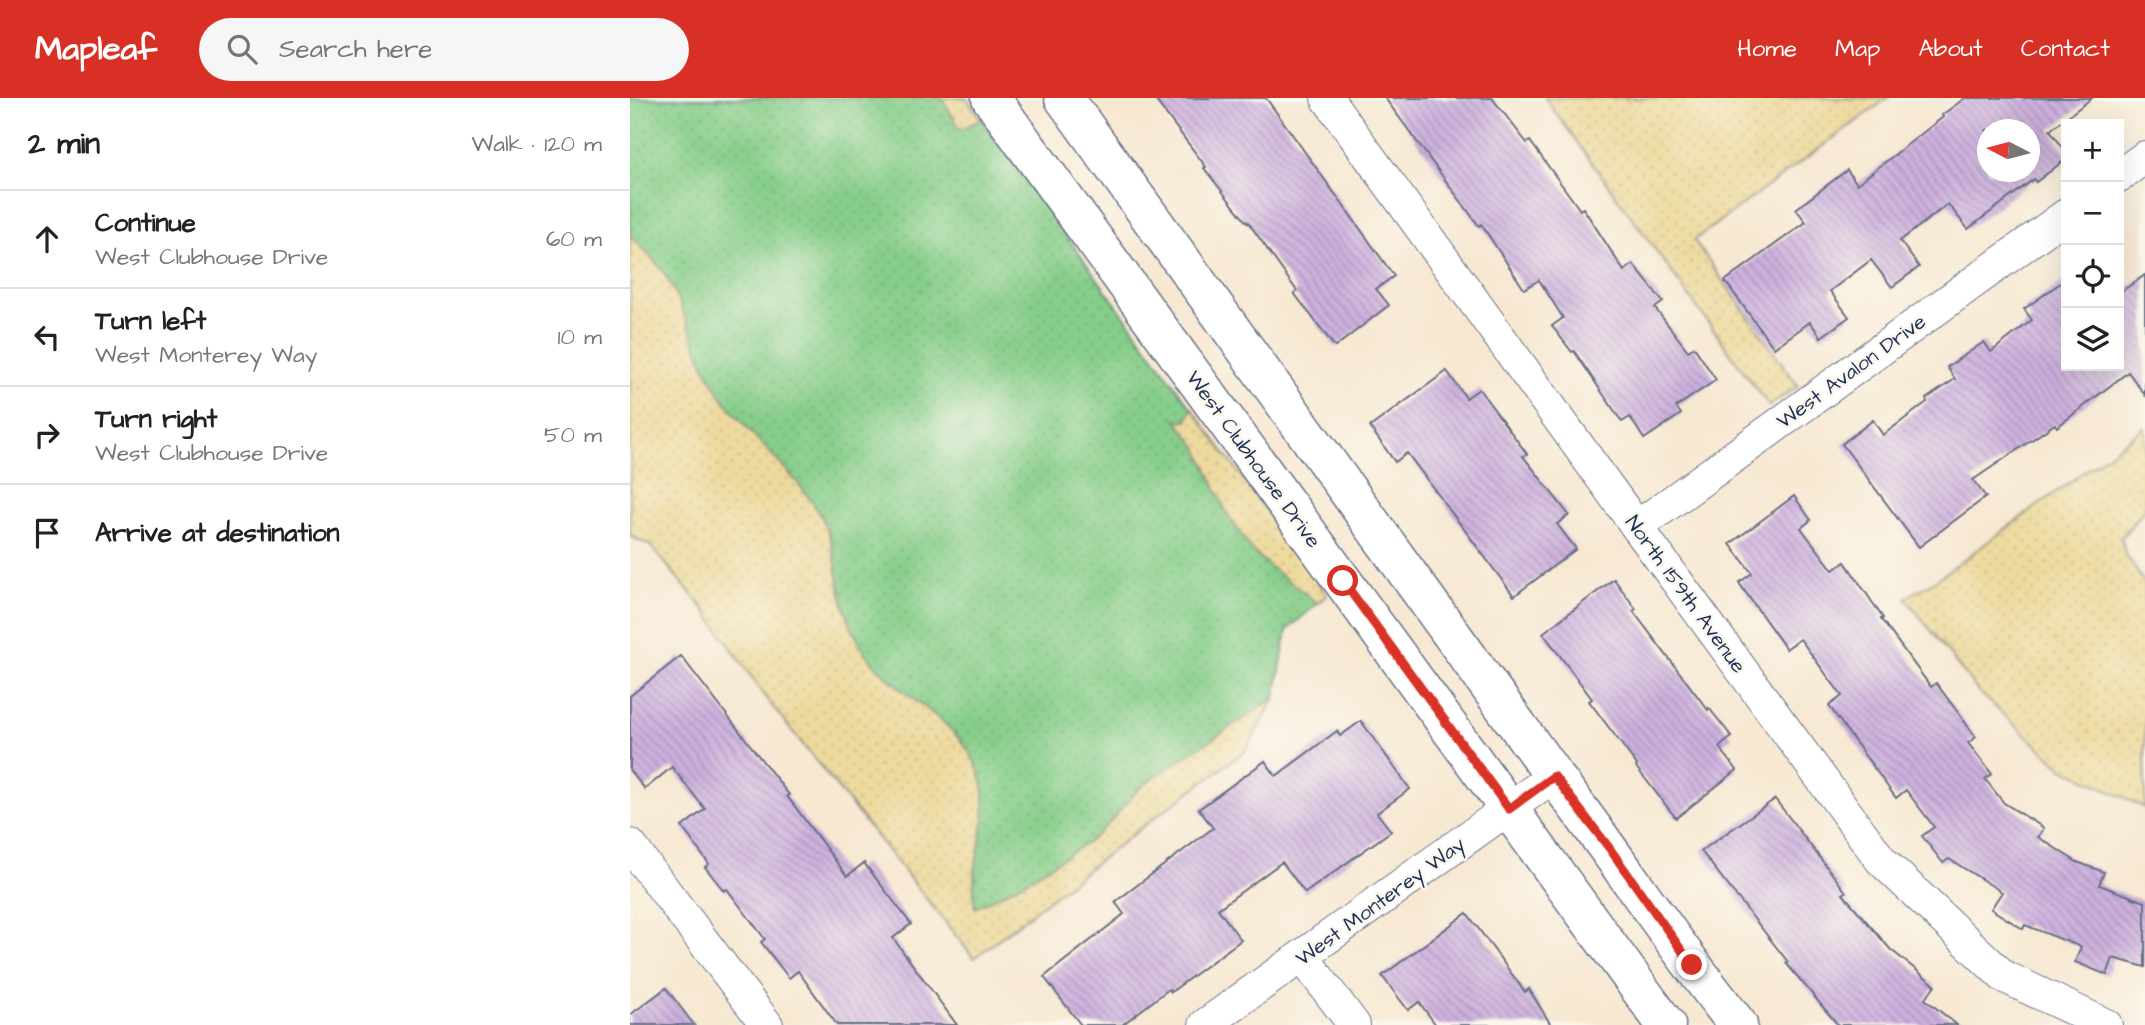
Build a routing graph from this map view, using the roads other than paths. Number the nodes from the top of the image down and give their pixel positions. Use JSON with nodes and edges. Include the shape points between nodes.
{"nodes":[{"id":1,"x":991,"y":98,"type":"edge"},
{"id":2,"x":1064,"y":98,"type":"edge"},
{"id":3,"x":1327,"y":98,"type":"edge"},
{"id":4,"x":2145,"y":157,"type":"edge"},
{"id":5,"x":2124,"y":172,"type":"edge"},
{"id":6,"x":2061,"y":219,"type":"edge"},
{"id":7,"x":1637,"y":527,"type":"junction"},
{"id":8,"x":1554,"y":776,"type":"junction"},
{"id":9,"x":1509,"y":809,"type":"junction"},
{"id":10,"x":630,"y":845,"type":"edge"},
{"id":11,"x":1302,"y":956,"type":"junction"},
{"id":12,"x":767,"y":1025,"type":"edge"},
{"id":13,"x":1205,"y":1025,"type":"edge"},
{"id":14,"x":1354,"y":1025,"type":"edge"},
{"id":15,"x":1665,"y":1025,"type":"edge"},
{"id":16,"x":1738,"y":1025,"type":"edge"},
{"id":17,"x":2106,"y":1025,"type":"edge"}],
"edges":[{"from":1,"to":9,"type":"street","name":"West Clubhouse Drive"},
{"from":2,"to":8,"type":"street"},
{"from":3,"to":7,"type":"street","name":"North 159th Avenue"},
{"from":4,"to":5,"type":"street"},
{"from":6,"to":7,"type":"street","name":"West Avalon Drive"},
{"from":7,"to":17,"type":"street","name":"North 159th Avenue","via":[[1881,860],[2003,976]]},
{"from":8,"to":9,"type":"street","name":"West Monterey Way"},
{"from":8,"to":16,"type":"street"},
{"from":9,"to":11,"type":"street","name":"West Monterey Way"},
{"from":9,"to":15,"type":"street","name":"West Clubhouse Drive"},
{"from":10,"to":12,"type":"street"},
{"from":11,"to":13,"type":"street","name":"West Monterey Way"},
{"from":11,"to":14,"type":"street"}]}
